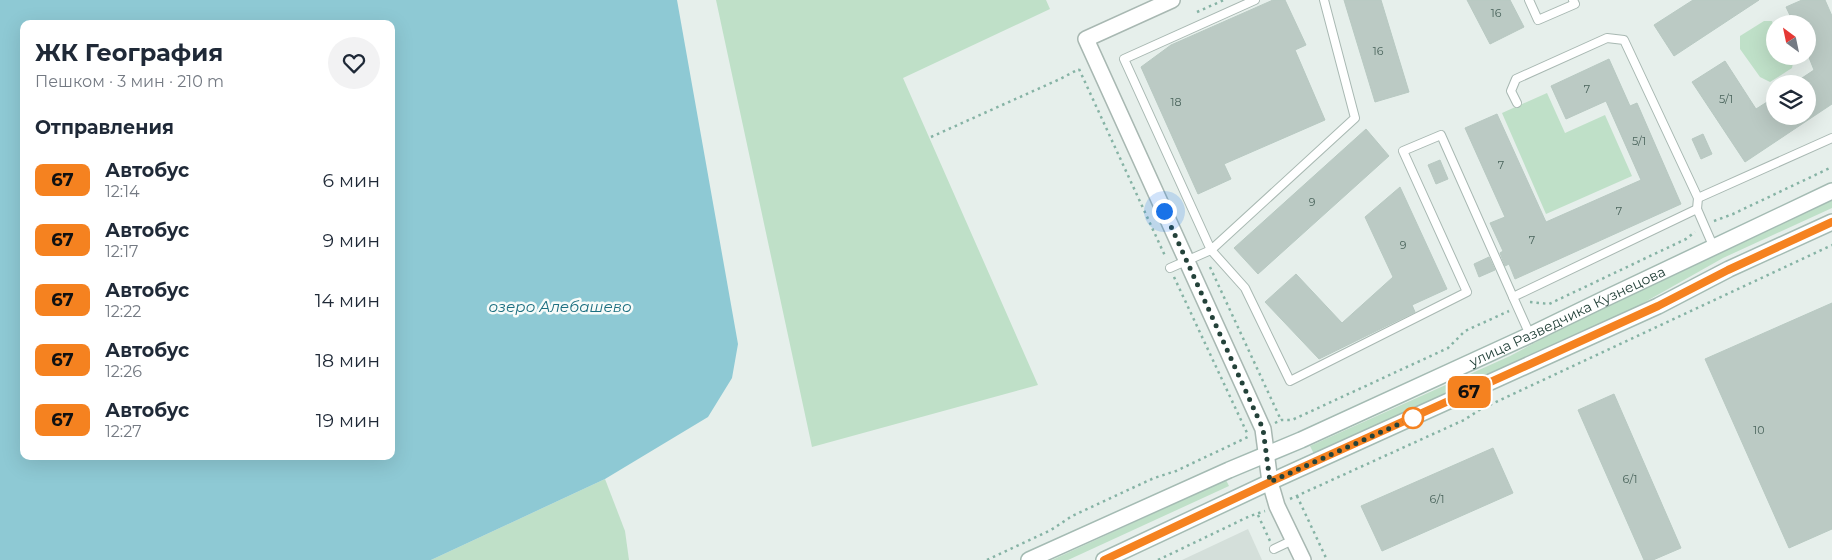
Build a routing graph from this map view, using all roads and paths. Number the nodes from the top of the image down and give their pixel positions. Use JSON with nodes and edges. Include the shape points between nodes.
{"nodes":[{"id":1,"x":1172,"y":0,"type":"edge"},
{"id":2,"x":1224,"y":0,"type":"edge"},
{"id":3,"x":1255,"y":0,"type":"edge"},
{"id":4,"x":1324,"y":0,"type":"edge"},
{"id":5,"x":1529,"y":0,"type":"edge"},
{"id":6,"x":1573,"y":0,"type":"edge"},
{"id":7,"x":1189,"y":16,"type":"dead end"},
{"id":8,"x":1517,"y":103,"type":"dead end"},
{"id":9,"x":931,"y":137,"type":"dead end"},
{"id":10,"x":1832,"y":138,"type":"edge"},
{"id":11,"x":1832,"y":166,"type":"edge"},
{"id":12,"x":1832,"y":192,"type":"edge"},
{"id":13,"x":1698,"y":198,"type":"junction"},
{"id":14,"x":1697,"y":208,"type":"junction"},
{"id":15,"x":1832,"y":222,"type":"edge"},
{"id":16,"x":1703,"y":226,"type":"junction"},
{"id":17,"x":1832,"y":245,"type":"edge"},
{"id":18,"x":1714,"y":248,"type":"junction"},
{"id":19,"x":1212,"y":250,"type":"junction"},
{"id":20,"x":1186,"y":261,"type":"junction"},
{"id":21,"x":1170,"y":268,"type":"junction"},
{"id":22,"x":1513,"y":297,"type":"junction"},
{"id":23,"x":1517,"y":307,"type":"junction"},
{"id":24,"x":1530,"y":336,"type":"junction"},
{"id":25,"x":1263,"y":429,"type":"junction"},
{"id":26,"x":1248,"y":437,"type":"junction"},
{"id":27,"x":1266,"y":455,"type":"junction"},
{"id":28,"x":1270,"y":482,"type":"junction"},
{"id":29,"x":1297,"y":496,"type":"junction"},
{"id":30,"x":1278,"y":506,"type":"junction"},
{"id":31,"x":1258,"y":515,"type":"junction"},
{"id":32,"x":1293,"y":540,"type":"junction"},
{"id":33,"x":1274,"y":549,"type":"joint"},
{"id":34,"x":987,"y":560,"type":"edge"},
{"id":35,"x":1029,"y":560,"type":"edge"},
{"id":36,"x":1104,"y":560,"type":"edge"},
{"id":37,"x":1158,"y":560,"type":"edge"},
{"id":38,"x":1303,"y":560,"type":"edge"},
{"id":39,"x":1327,"y":560,"type":"edge"}],
"edges":[{"from":1,"to":20,"type":"main road","via":[[1086,40]]},
{"from":2,"to":7,"type":"path"},
{"from":3,"to":19,"type":"lane","via":[[1124,58]]},
{"from":4,"to":19,"type":"lane","via":[[1355,118]]},
{"from":5,"to":6,"type":"lane","via":[[1538,20],[1575,4]]},
{"from":8,"to":13,"type":"lane","via":[[1511,91],[1516,79],[1607,38],[1624,40]]},
{"from":9,"to":21,"type":"path","via":[[1079,69]]},
{"from":10,"to":13,"type":"lane"},
{"from":11,"to":16,"type":"path"},
{"from":12,"to":18,"type":"main road","name":"улица Разведчика Кузнецова"},
{"from":13,"to":14,"type":"lane"},
{"from":14,"to":16,"type":"lane"},
{"from":14,"to":22,"type":"lane"},
{"from":15,"to":28,"type":"main road","name":"улица Разведчика Кузнецова","via":[[1658,306]]},
{"from":16,"to":18,"type":"lane"},
{"from":16,"to":23,"type":"path","via":[[1686,239],[1549,304],[1532,301]]},
{"from":17,"to":29,"type":"path"},
{"from":18,"to":24,"type":"main road","name":"улица Разведчика Кузнецова"},
{"from":19,"to":20,"type":"lane"},
{"from":19,"to":22,"type":"lane","via":[[1244,288],[1290,381],[1467,292],[1403,150],[1440,135]]},
{"from":20,"to":21,"type":"lane"},
{"from":20,"to":25,"type":"main road"},
{"from":21,"to":26,"type":"path"},
{"from":22,"to":23,"type":"lane"},
{"from":23,"to":24,"type":"lane"},
{"from":23,"to":25,"type":"path","via":[[1465,331],[1448,348],[1292,420],[1282,420]]},
{"from":24,"to":27,"type":"main road","name":"улица Разведчика Кузнецова"},
{"from":25,"to":26,"type":"path"},
{"from":25,"to":27,"type":"main road"},
{"from":26,"to":34,"type":"path","via":[[1072,516],[1051,530]]},
{"from":27,"to":28,"type":"main road"},
{"from":27,"to":35,"type":"main road","name":"улица Разведчика Кузнецова"},
{"from":28,"to":30,"type":"main road"},
{"from":28,"to":36,"type":"main road","name":"улица Разведчика Кузнецова"},
{"from":29,"to":30,"type":"path"},
{"from":29,"to":39,"type":"path"},
{"from":30,"to":31,"type":"path"},
{"from":30,"to":32,"type":"main road"},
{"from":31,"to":33,"type":"path"},
{"from":31,"to":37,"type":"path"},
{"from":32,"to":33,"type":"lane"},
{"from":32,"to":38,"type":"main road"}]}
